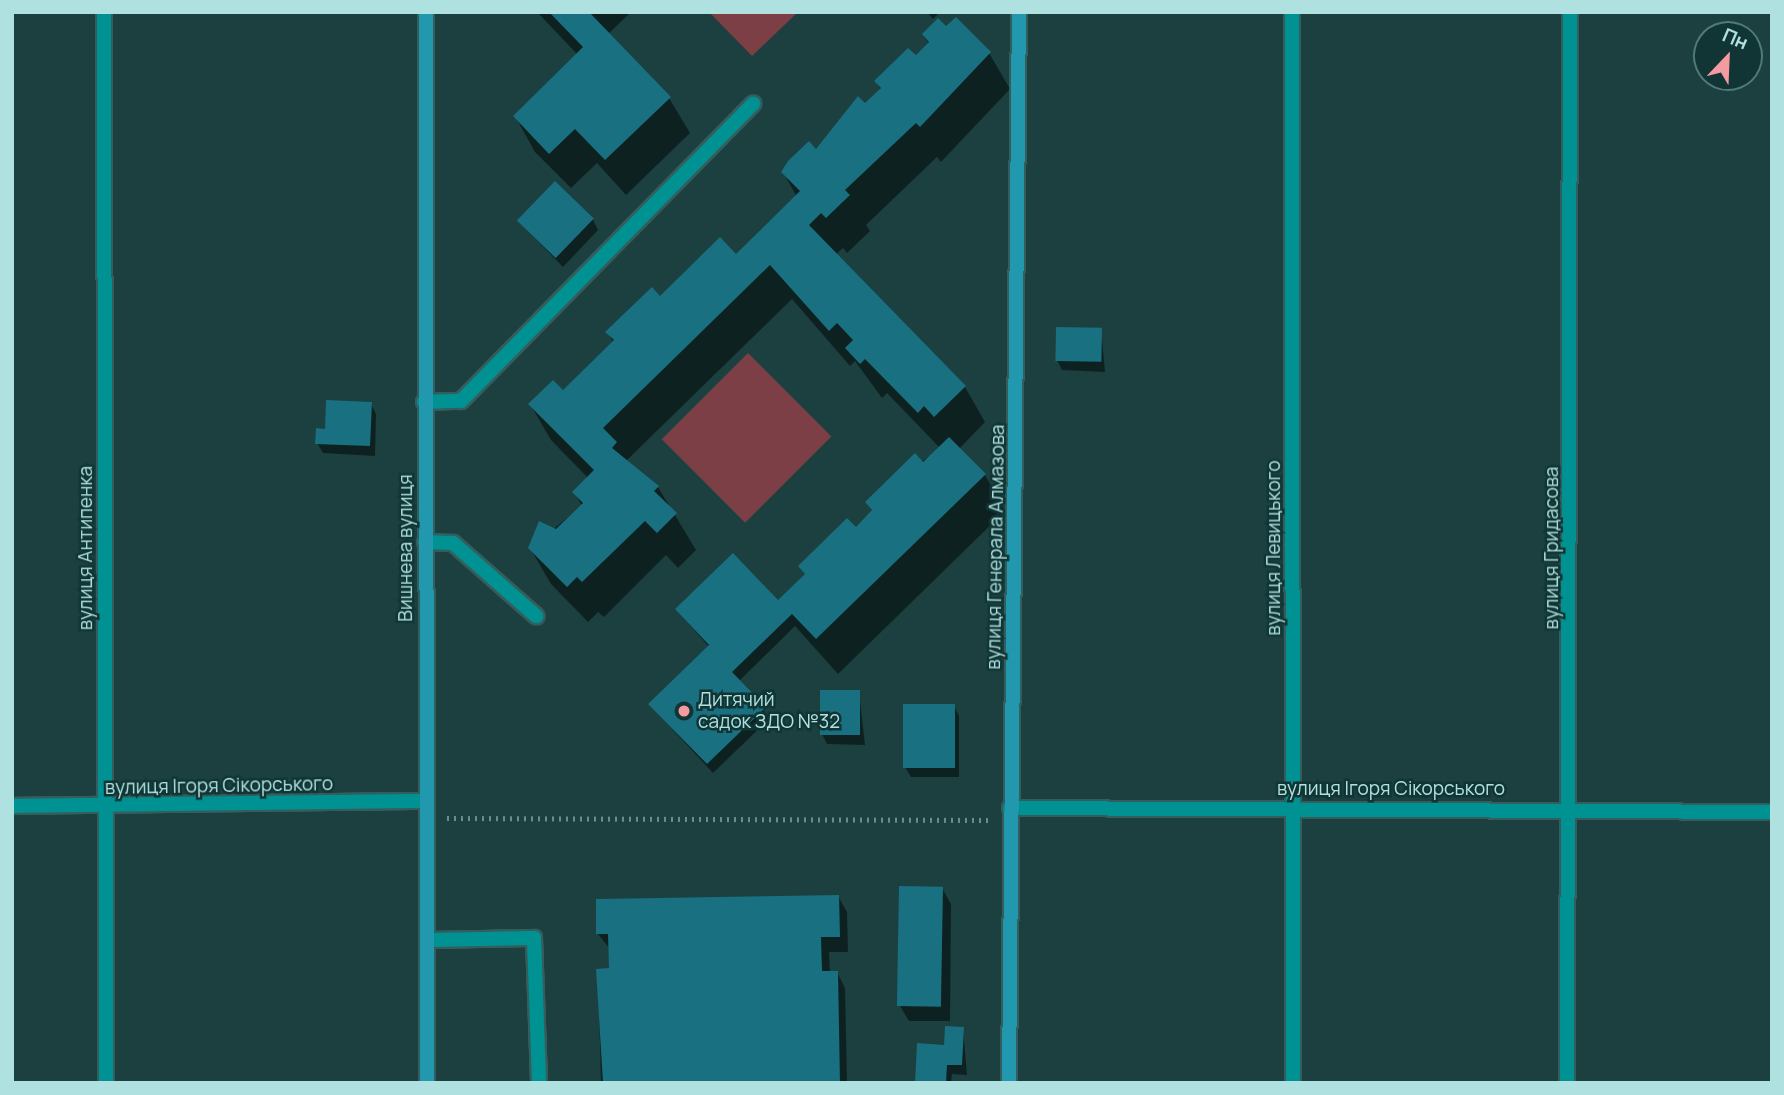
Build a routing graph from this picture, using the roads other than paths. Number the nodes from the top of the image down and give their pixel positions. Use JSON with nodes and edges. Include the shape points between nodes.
{"nodes":[{"id":1,"x":104,"y":12,"type":"edge"},
{"id":2,"x":426,"y":12,"type":"edge"},
{"id":3,"x":1019,"y":12,"type":"edge"},
{"id":4,"x":1292,"y":12,"type":"edge"},
{"id":5,"x":1570,"y":12,"type":"edge"},
{"id":6,"x":753,"y":104,"type":"dead end"},
{"id":7,"x":424,"y":402,"type":"junction"},
{"id":8,"x":425,"y":542,"type":"junction"},
{"id":9,"x":536,"y":616,"type":"dead end"},
{"id":10,"x":426,"y":801,"type":"junction"},
{"id":11,"x":12,"y":806,"type":"edge"},
{"id":12,"x":106,"y":807,"type":"junction"},
{"id":13,"x":1293,"y":808,"type":"junction"},
{"id":14,"x":1571,"y":810,"type":"junction"},
{"id":15,"x":1772,"y":812,"type":"edge"},
{"id":16,"x":1010,"y":814,"type":"junction"},
{"id":17,"x":427,"y":940,"type":"junction"},
{"id":18,"x":106,"y":1083,"type":"edge"},
{"id":19,"x":427,"y":1083,"type":"edge"},
{"id":20,"x":539,"y":1083,"type":"edge"},
{"id":21,"x":1009,"y":1083,"type":"edge"},
{"id":22,"x":1293,"y":1083,"type":"edge"},
{"id":23,"x":1567,"y":1083,"type":"edge"}],
"edges":[{"from":1,"to":12,"type":"street","name":"вулиця Антипенка"},
{"from":2,"to":7,"type":"street","name":"Вишнева вулиця"},
{"from":3,"to":16,"type":"street","name":"вулиця Генерала Алмазова"},
{"from":4,"to":13,"type":"street","name":"вулиця Левицького"},
{"from":5,"to":14,"type":"street","name":"вулиця Гридасова"},
{"from":6,"to":7,"type":"street","via":[[461,401]]},
{"from":7,"to":8,"type":"street","name":"Вишнева вулиця"},
{"from":8,"to":9,"type":"street","via":[[453,543]]},
{"from":8,"to":10,"type":"street","name":"Вишнева вулиця"},
{"from":10,"to":12,"type":"street","name":"вулиця Ігоря Сікорського"},
{"from":10,"to":17,"type":"street","name":"Вишнева вулиця"},
{"from":11,"to":12,"type":"street","name":"вулиця Ігоря Сікорського"},
{"from":12,"to":18,"type":"street","name":"вулиця Антипенка"},
{"from":13,"to":14,"type":"street","name":"вулиця Ігоря Сікорського"},
{"from":13,"to":16,"type":"street","name":"вулиця Ігоря Сікорського"},
{"from":13,"to":22,"type":"street","name":"вулиця Левицького"},
{"from":14,"to":15,"type":"street","name":"вулиця Ігоря Сікорського"},
{"from":14,"to":23,"type":"street","name":"вулиця Гридасова"},
{"from":16,"to":21,"type":"street","name":"вулиця Генерала Алмазова"},
{"from":17,"to":19,"type":"street","name":"Вишнева вулиця"},
{"from":17,"to":20,"type":"street","via":[[534,938]]}]}
